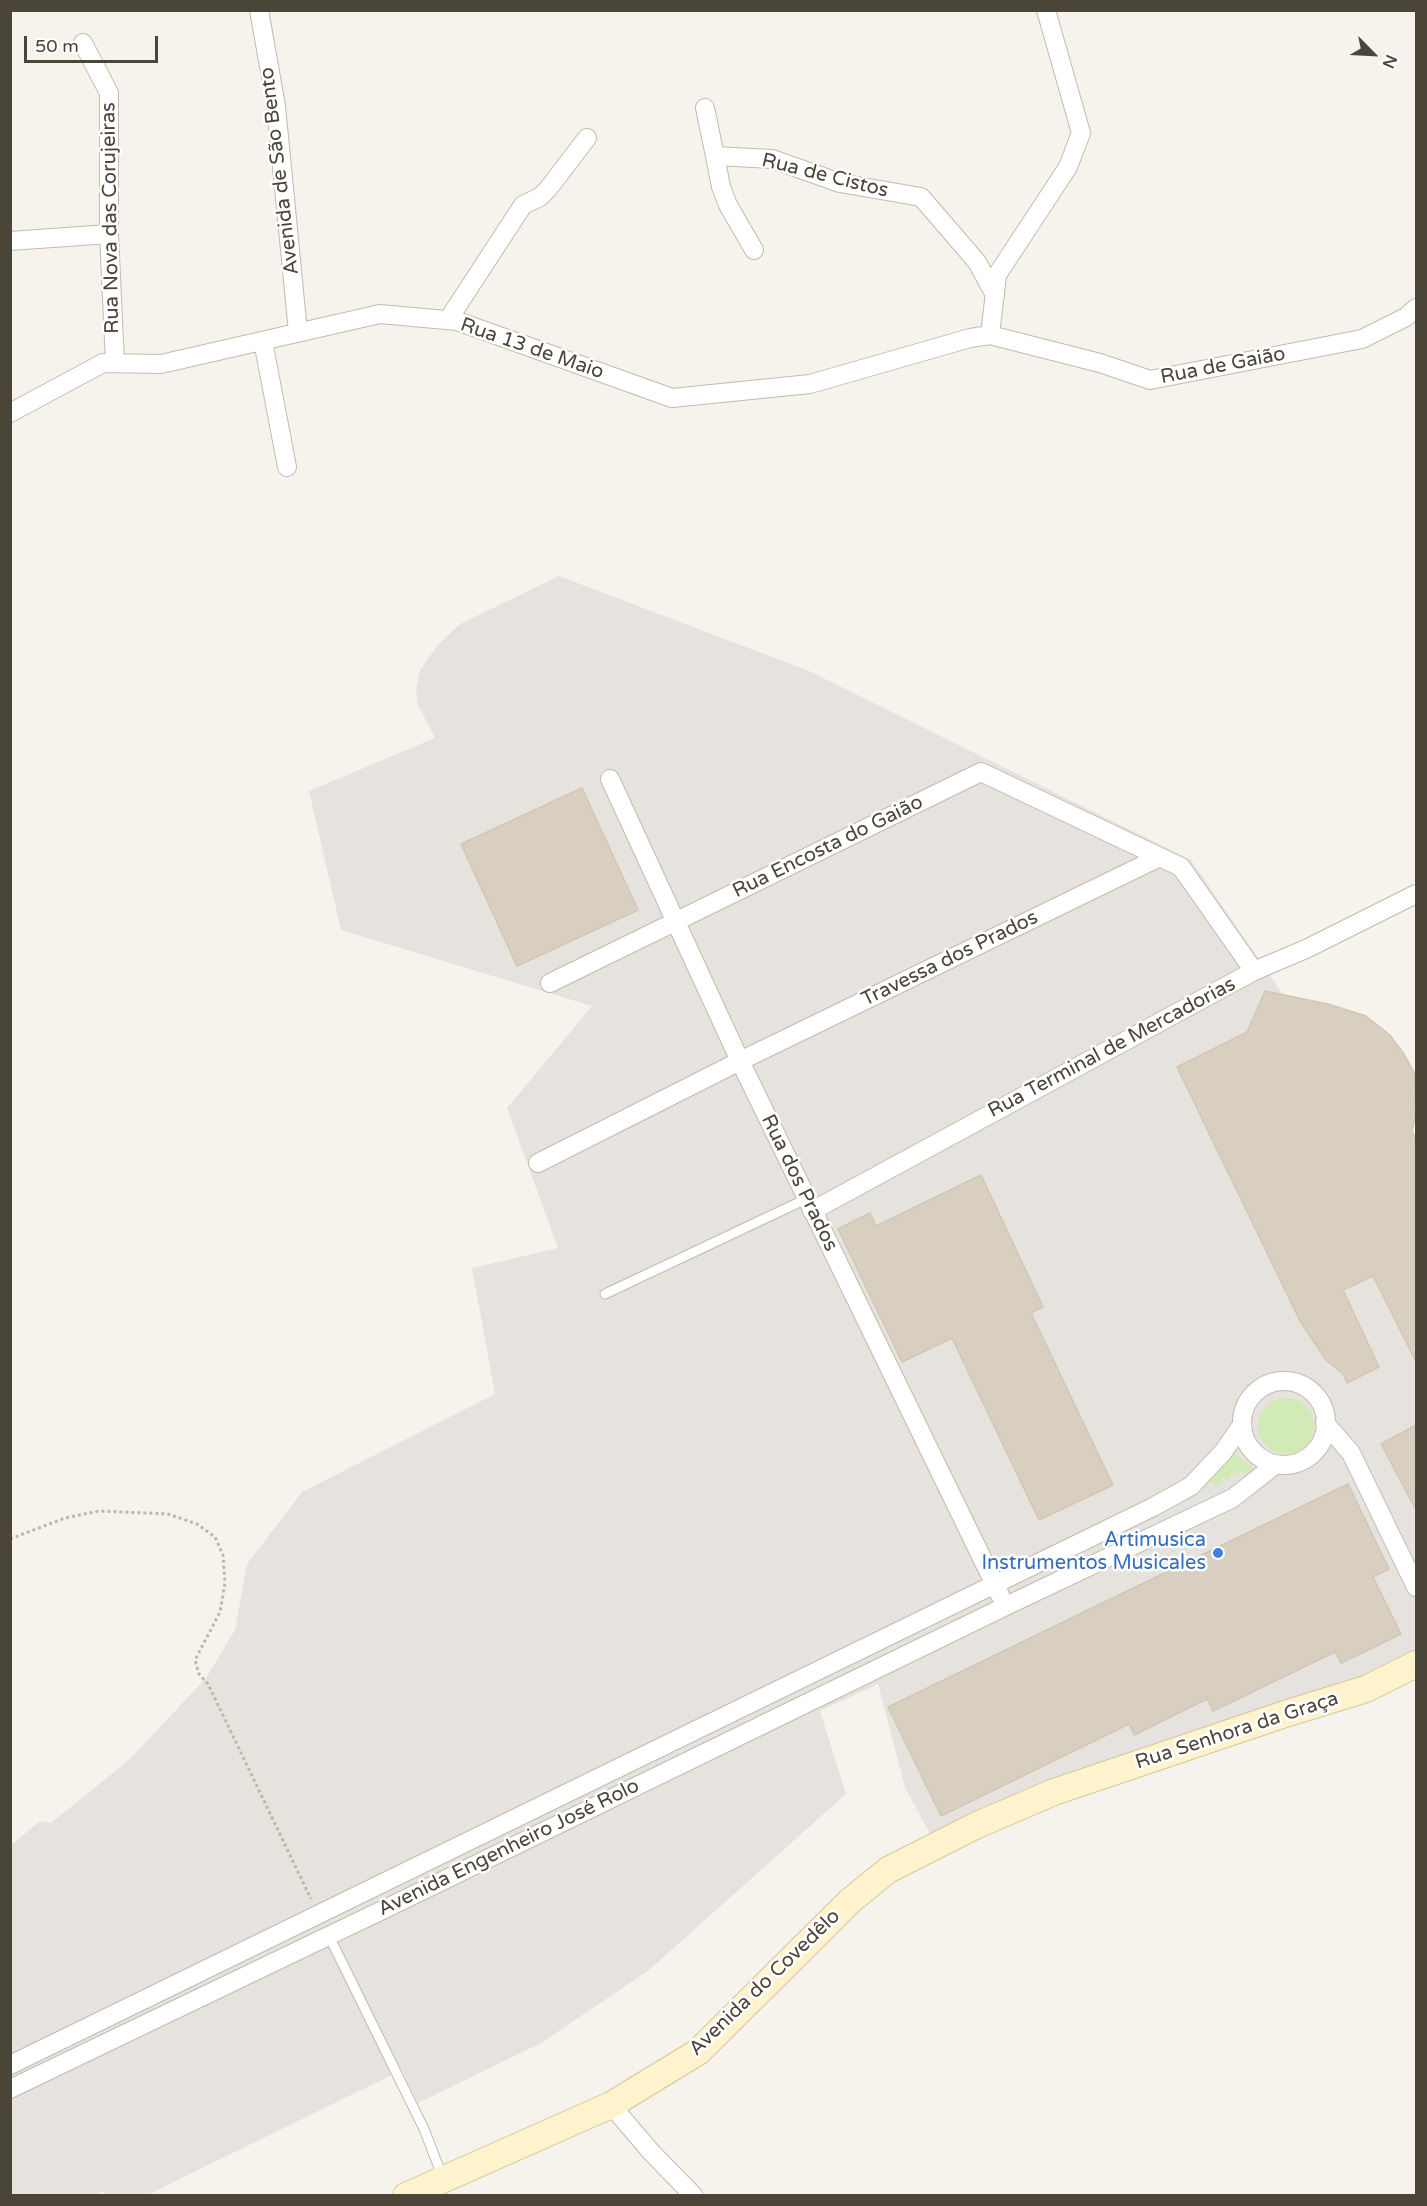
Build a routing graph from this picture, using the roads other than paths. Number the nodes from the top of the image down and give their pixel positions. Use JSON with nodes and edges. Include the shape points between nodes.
{"nodes":[{"id":1,"x":259,"y":10,"type":"edge"},
{"id":2,"x":1046,"y":10,"type":"edge"},
{"id":3,"x":83,"y":43,"type":"dead end"},
{"id":4,"x":705,"y":108,"type":"dead end"},
{"id":5,"x":587,"y":138,"type":"dead end"},
{"id":6,"x":715,"y":156,"type":"junction"},
{"id":7,"x":108,"y":234,"type":"junction"},
{"id":8,"x":10,"y":240,"type":"edge"},
{"id":9,"x":754,"y":250,"type":"dead end"},
{"id":10,"x":995,"y":295,"type":"junction"},
{"id":11,"x":1416,"y":308,"type":"edge"},
{"id":12,"x":448,"y":320,"type":"junction"},
{"id":13,"x":298,"y":332,"type":"junction"},
{"id":14,"x":990,"y":335,"type":"junction"},
{"id":15,"x":263,"y":340,"type":"junction"},
{"id":16,"x":115,"y":363,"type":"junction"},
{"id":17,"x":10,"y":413,"type":"edge"},
{"id":18,"x":287,"y":467,"type":"dead end"},
{"id":19,"x":610,"y":779,"type":"dead end"},
{"id":20,"x":1160,"y":857,"type":"junction"},
{"id":21,"x":1416,"y":894,"type":"edge"},
{"id":22,"x":675,"y":922,"type":"junction"},
{"id":23,"x":1254,"y":971,"type":"junction"},
{"id":24,"x":550,"y":983,"type":"dead end"},
{"id":25,"x":740,"y":1061,"type":"junction"},
{"id":26,"x":538,"y":1163,"type":"dead end"},
{"id":27,"x":809,"y":1205,"type":"junction"},
{"id":28,"x":605,"y":1294,"type":"dead end"},
{"id":29,"x":1325,"y":1423,"type":"junction"},
{"id":30,"x":1242,"y":1425,"type":"junction"},
{"id":31,"x":1275,"y":1465,"type":"junction"},
{"id":32,"x":995,"y":1583,"type":"junction"},
{"id":33,"x":1416,"y":1587,"type":"edge"},
{"id":34,"x":1006,"y":1606,"type":"junction"},
{"id":35,"x":1416,"y":1664,"type":"edge"},
{"id":36,"x":1054,"y":1792,"type":"joint"},
{"id":37,"x":329,"y":1936,"type":"junction"},
{"id":38,"x":10,"y":2065,"type":"edge"},
{"id":39,"x":10,"y":2089,"type":"edge"},
{"id":40,"x":611,"y":2105,"type":"junction"},
{"id":41,"x":443,"y":2178,"type":"junction"},
{"id":42,"x":412,"y":2194,"type":"edge"},
{"id":43,"x":694,"y":2196,"type":"edge"}],
"edges":[{"from":1,"to":13,"type":"street","name":"Avenida de São Bento","via":[[276,106]]},
{"from":2,"to":10,"type":"street","via":[[1081,133],[1068,168],[997,275]]},
{"from":3,"to":7,"type":"street","name":"Rua Nova das Corujeiras","via":[[109,93]]},
{"from":4,"to":6,"type":"street"},
{"from":5,"to":12,"type":"street","via":[[548,189],[523,205]]},
{"from":6,"to":9,"type":"street","via":[[728,205]]},
{"from":6,"to":10,"type":"street","name":"Rua de Cistos","via":[[772,159],[840,183],[921,197],[976,262]]},
{"from":7,"to":8,"type":"street"},
{"from":7,"to":16,"type":"street","name":"Rua Nova das Corujeiras"},
{"from":10,"to":14,"type":"street"},
{"from":11,"to":14,"type":"street","name":"Rua de Gaião","via":[[1362,339],[1150,380]]},
{"from":12,"to":13,"type":"street","name":"Rua 13 de Maio","via":[[380,314]]},
{"from":12,"to":14,"type":"street","name":"Rua 13 de Maio","via":[[672,398],[810,384]]},
{"from":13,"to":15,"type":"street","name":"Rua 13 de Maio"},
{"from":15,"to":16,"type":"street","name":"Rua 13 de Maio","via":[[161,364]]},
{"from":15,"to":18,"type":"street"},
{"from":16,"to":17,"type":"street","name":"Rua 13 de Maio","via":[[102,363]]},
{"from":19,"to":22,"type":"street","name":"Rua dos Prados"},
{"from":20,"to":22,"type":"street","name":"Rua Encosta do Gaião","via":[[981,772]]},
{"from":20,"to":23,"type":"street","via":[[1181,867]]},
{"from":20,"to":25,"type":"street","name":"Travessa dos Prados"},
{"from":21,"to":23,"type":"street","name":"Rua Terminal de Mercadorias"},
{"from":22,"to":24,"type":"street","name":"Rua Encosta do Gaião"},
{"from":22,"to":25,"type":"street","name":"Rua dos Prados"},
{"from":23,"to":27,"type":"street","name":"Rua Terminal de Mercadorias"},
{"from":25,"to":26,"type":"street","name":"Travessa dos Prados"},
{"from":25,"to":27,"type":"street","name":"Rua dos Prados"},
{"from":27,"to":28,"type":"lane"},
{"from":27,"to":32,"type":"street","name":"Rua dos Prados"},
{"from":29,"to":30,"type":"street","name":"Avenida Engenheiro José Rolo","via":[[1323,1410],[1312,1393],[1296,1383],[1282,1381],[1258,1390],[1243,1412]]},
{"from":29,"to":31,"type":"street","name":"Avenida Engenheiro José Rolo","via":[[1324,1435],[1310,1456],[1300,1462]]},
{"from":29,"to":33,"type":"street","name":"Avenida Engenheiro José Rolo","via":[[1352,1453]]},
{"from":30,"to":31,"type":"street","via":[[1244,1439],[1252,1451]]},
{"from":30,"to":32,"type":"street","name":"Avenida Engenheiro José Rolo","via":[[1191,1486]]},
{"from":31,"to":34,"type":"street","name":"Avenida Engenheiro José Rolo","via":[[1233,1498]]},
{"from":32,"to":34,"type":"street"},
{"from":32,"to":38,"type":"street","name":"Avenida Engenheiro José Rolo"},
{"from":34,"to":37,"type":"street","name":"Avenida Engenheiro José Rolo"},
{"from":35,"to":36,"type":"street","name":"Rua Senhora da Graça","via":[[1366,1689]]},
{"from":36,"to":40,"type":"street","name":"Avenida do Covedêlo","via":[[888,1870],[850,1901],[698,2052]]},
{"from":37,"to":39,"type":"street","name":"Avenida Engenheiro José Rolo"},
{"from":37,"to":41,"type":"lane","via":[[424,2129]]},
{"from":40,"to":41,"type":"street","name":"Avenida do Covedêlo"},
{"from":40,"to":43,"type":"street"},
{"from":41,"to":42,"type":"street","name":"Avenida do Covedêlo"}]}
